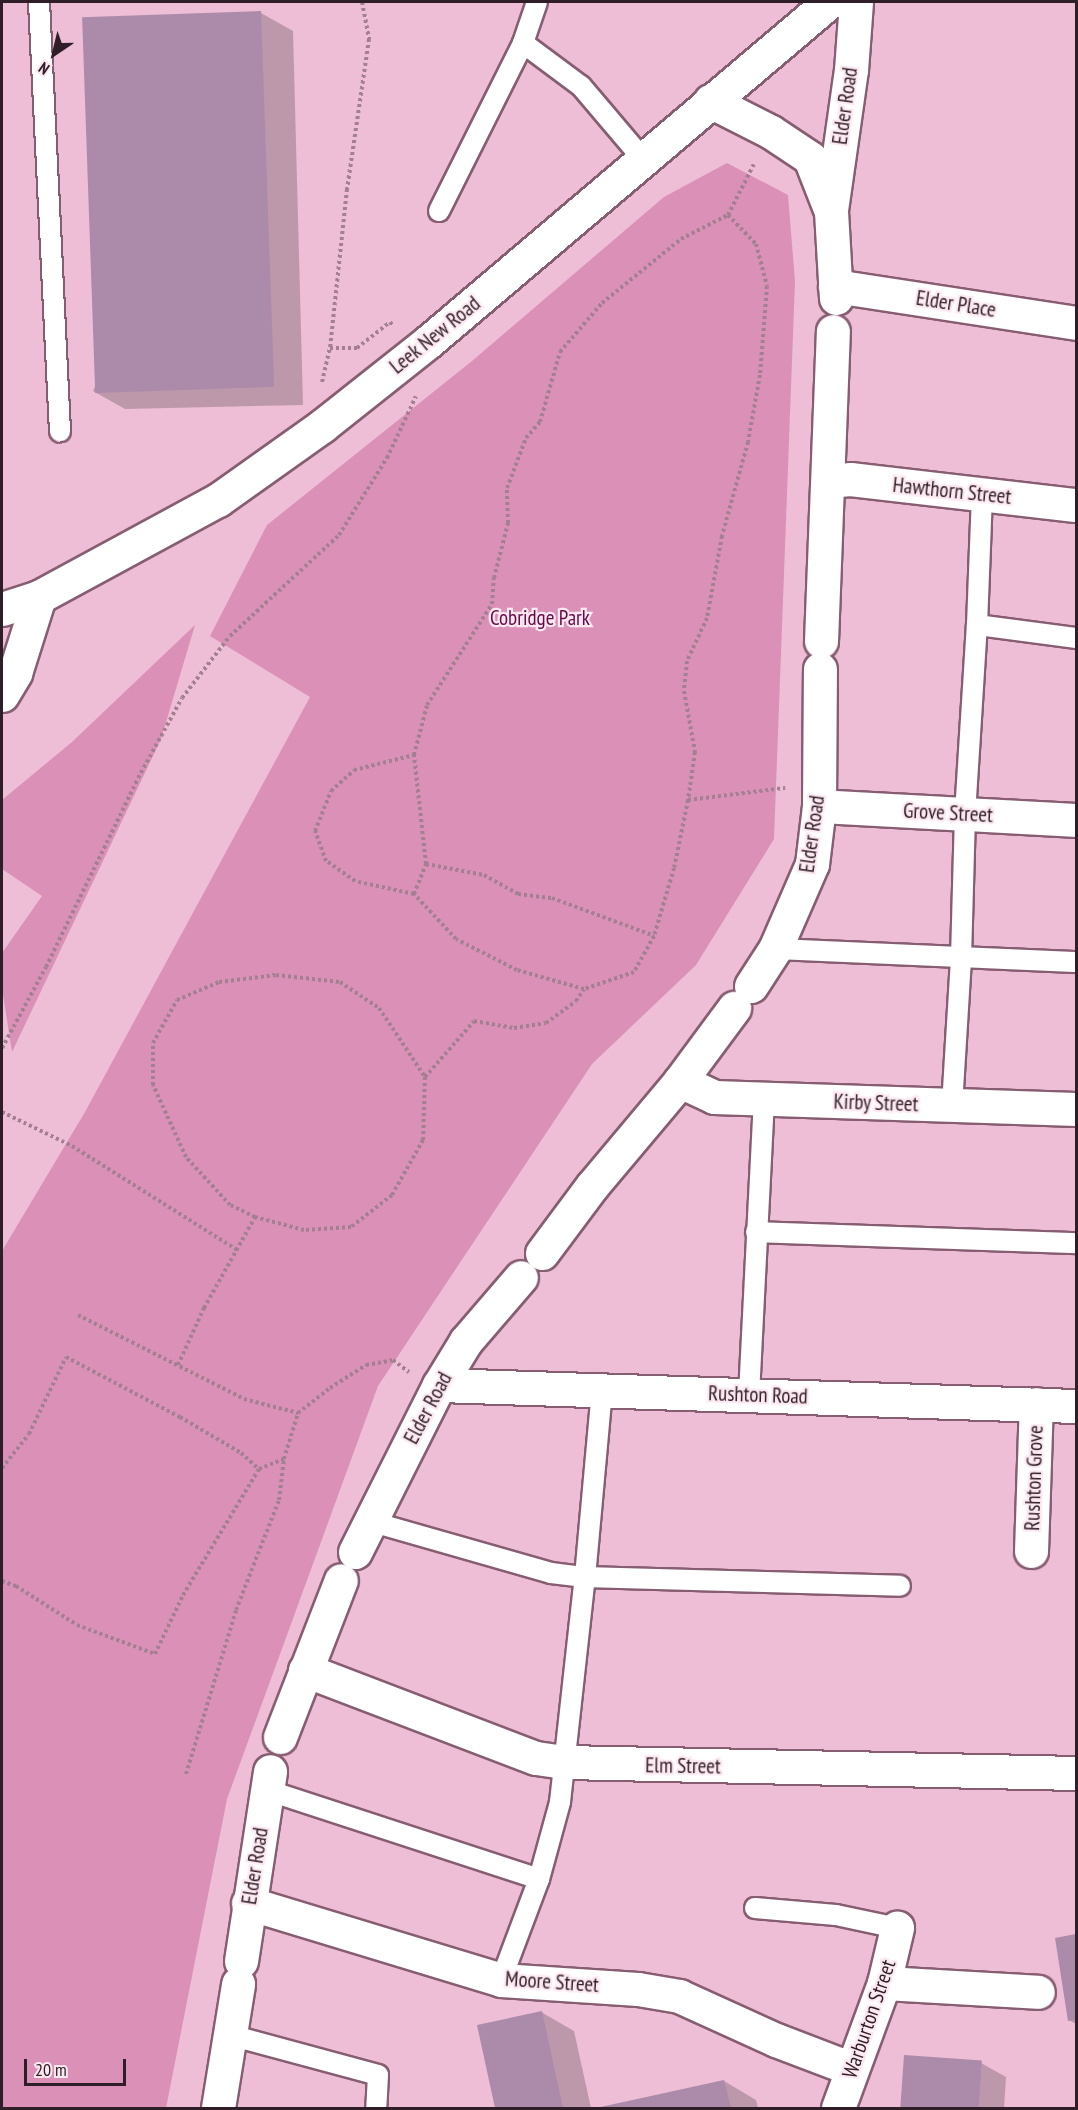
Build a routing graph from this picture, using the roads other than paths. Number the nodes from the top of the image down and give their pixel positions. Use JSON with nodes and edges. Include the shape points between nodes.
{"nodes":[{"id":1,"x":39,"y":2,"type":"edge"},
{"id":2,"x":537,"y":2,"type":"edge"},
{"id":3,"x":829,"y":2,"type":"edge"},
{"id":4,"x":856,"y":2,"type":"edge"},
{"id":5,"x":523,"y":43,"type":"junction"},
{"id":6,"x":711,"y":101,"type":"junction"},
{"id":7,"x":643,"y":159,"type":"junction"},
{"id":8,"x":831,"y":210,"type":"junction"},
{"id":9,"x":439,"y":211,"type":"dead end"},
{"id":10,"x":836,"y":292,"type":"joint"},
{"id":11,"x":1077,"y":323,"type":"edge"},
{"id":12,"x":833,"y":331,"type":"dead end"},
{"id":13,"x":60,"y":431,"type":"dead end"},
{"id":14,"x":828,"y":481,"type":"junction"},
{"id":15,"x":982,"y":494,"type":"junction"},
{"id":16,"x":1077,"y":505,"type":"edge"},
{"id":17,"x":39,"y":597,"type":"junction"},
{"id":18,"x":2,"y":609,"type":"edge"},
{"id":19,"x":977,"y":625,"type":"junction"},
{"id":20,"x":1077,"y":638,"type":"edge"},
{"id":21,"x":2,"y":695,"type":"edge"},
{"id":22,"x":818,"y":795,"type":"junction"},
{"id":23,"x":965,"y":814,"type":"junction"},
{"id":24,"x":1077,"y":820,"type":"edge"},
{"id":25,"x":775,"y":949,"type":"junction"},
{"id":26,"x":961,"y":958,"type":"junction"},
{"id":27,"x":1077,"y":962,"type":"edge"},
{"id":28,"x":680,"y":1081,"type":"junction"},
{"id":29,"x":764,"y":1099,"type":"junction"},
{"id":30,"x":952,"y":1106,"type":"junction"},
{"id":31,"x":1077,"y":1109,"type":"edge"},
{"id":32,"x":756,"y":1232,"type":"junction"},
{"id":33,"x":1077,"y":1243,"type":"edge"},
{"id":34,"x":542,"y":1253,"type":"dead end"},
{"id":35,"x":521,"y":1278,"type":"dead end"},
{"id":36,"x":436,"y":1390,"type":"junction"},
{"id":37,"x":602,"y":1390,"type":"junction"},
{"id":38,"x":748,"y":1395,"type":"junction"},
{"id":39,"x":1036,"y":1404,"type":"junction"},
{"id":40,"x":1077,"y":1406,"type":"edge"},
{"id":41,"x":369,"y":1521,"type":"junction"},
{"id":42,"x":1031,"y":1551,"type":"dead end"},
{"id":43,"x":585,"y":1577,"type":"junction"},
{"id":44,"x":900,"y":1586,"type":"dead end"},
{"id":45,"x":305,"y":1670,"type":"junction"},
{"id":46,"x":280,"y":1737,"type":"dead end"},
{"id":47,"x":565,"y":1762,"type":"junction"},
{"id":48,"x":1077,"y":1773,"type":"edge"},
{"id":49,"x":269,"y":1780,"type":"joint"},
{"id":50,"x":539,"y":1879,"type":"junction"},
{"id":51,"x":248,"y":1903,"type":"junction"},
{"id":52,"x":755,"y":1908,"type":"dead end"},
{"id":53,"x":897,"y":1928,"type":"joint"},
{"id":54,"x":501,"y":1980,"type":"junction"},
{"id":55,"x":884,"y":1983,"type":"junction"},
{"id":56,"x":1038,"y":1992,"type":"dead end"},
{"id":57,"x":230,"y":2035,"type":"junction"},
{"id":58,"x":852,"y":2069,"type":"junction"},
{"id":59,"x":218,"y":2109,"type":"edge"},
{"id":60,"x":376,"y":2109,"type":"edge"},
{"id":61,"x":838,"y":2109,"type":"edge"}],
"edges":[{"from":1,"to":13,"type":"lane"},
{"from":2,"to":5,"type":"lane"},
{"from":3,"to":6,"type":"main road","name":"Leek New Road"},
{"from":4,"to":8,"type":"main road","name":"Elder Road","via":[[851,70]]},
{"from":5,"to":7,"type":"lane","via":[[581,86]]},
{"from":5,"to":9,"type":"lane"},
{"from":6,"to":7,"type":"main road","name":"Leek New Road"},
{"from":6,"to":8,"type":"main road","name":"Elder Road","via":[[771,132],[810,158]]},
{"from":7,"to":17,"type":"main road","name":"Leek New Road","via":[[428,342],[322,426],[218,500]]},
{"from":8,"to":10,"type":"main road","name":"Elder Road"},
{"from":10,"to":11,"type":"main road","name":"Elder Place"},
{"from":12,"to":14,"type":"main road","name":"Elder Road"},
{"from":14,"to":15,"type":"main road","name":"Hawthorn Street","via":[[850,479]]},
{"from":14,"to":22,"type":"main road","name":"Elder Road"},
{"from":15,"to":16,"type":"main road","name":"Hawthorn Street"},
{"from":15,"to":19,"type":"lane"},
{"from":17,"to":18,"type":"main road","name":"Leek New Road"},
{"from":17,"to":21,"type":"main road","via":[[15,673]]},
{"from":19,"to":20,"type":"lane"},
{"from":19,"to":23,"type":"lane"},
{"from":22,"to":23,"type":"main road","name":"Grove Street"},
{"from":22,"to":25,"type":"main road","name":"Elder Road","via":[[812,864]]},
{"from":23,"to":24,"type":"main road","name":"Grove Street"},
{"from":23,"to":26,"type":"lane"},
{"from":25,"to":26,"type":"lane"},
{"from":25,"to":28,"type":"main road","name":"Elder Road"},
{"from":26,"to":27,"type":"lane"},
{"from":26,"to":30,"type":"lane"},
{"from":28,"to":29,"type":"main road","name":"Kirby Street","via":[[714,1097]]},
{"from":28,"to":34,"type":"main road","name":"Elder Road"},
{"from":29,"to":30,"type":"main road","name":"Kirby Street"},
{"from":29,"to":32,"type":"lane"},
{"from":30,"to":31,"type":"main road","name":"Kirby Street"},
{"from":32,"to":33,"type":"lane"},
{"from":32,"to":38,"type":"lane"},
{"from":35,"to":36,"type":"main road","name":"Elder Road","via":[[466,1341]]},
{"from":36,"to":37,"type":"main road","name":"Rushton Road"},
{"from":36,"to":41,"type":"main road","name":"Elder Road"},
{"from":37,"to":38,"type":"main road","name":"Rushton Road"},
{"from":37,"to":43,"type":"lane"},
{"from":38,"to":39,"type":"main road","name":"Rushton Road"},
{"from":39,"to":40,"type":"main road","name":"Rushton Road"},
{"from":39,"to":42,"type":"main road","name":"Rushton Grove"},
{"from":41,"to":43,"type":"lane","via":[[551,1573]]},
{"from":41,"to":45,"type":"main road","name":"Elder Road"},
{"from":43,"to":44,"type":"lane"},
{"from":43,"to":47,"type":"lane"},
{"from":45,"to":46,"type":"main road","name":"Elder Road"},
{"from":45,"to":47,"type":"main road","name":"Elm Street","via":[[536,1758]]},
{"from":47,"to":48,"type":"main road","name":"Elm Street"},
{"from":47,"to":50,"type":"lane","via":[[560,1802]]},
{"from":49,"to":50,"type":"lane"},
{"from":49,"to":51,"type":"main road","name":"Elder Road"},
{"from":50,"to":54,"type":"lane"},
{"from":51,"to":54,"type":"main road","name":"Moore Street"},
{"from":51,"to":57,"type":"main road","name":"Elder Road"},
{"from":52,"to":53,"type":"lane","via":[[836,1915]]},
{"from":53,"to":55,"type":"main road","name":"Warburton Street"},
{"from":54,"to":58,"type":"main road","name":"Moore Street","via":[[638,1989],[679,1996]]},
{"from":55,"to":56,"type":"main road"},
{"from":55,"to":58,"type":"main road","name":"Warburton Street"},
{"from":57,"to":59,"type":"main road","name":"Elder Road"},
{"from":57,"to":60,"type":"lane","via":[[378,2074]]},
{"from":58,"to":61,"type":"main road","name":"Warburton Street"}]}
